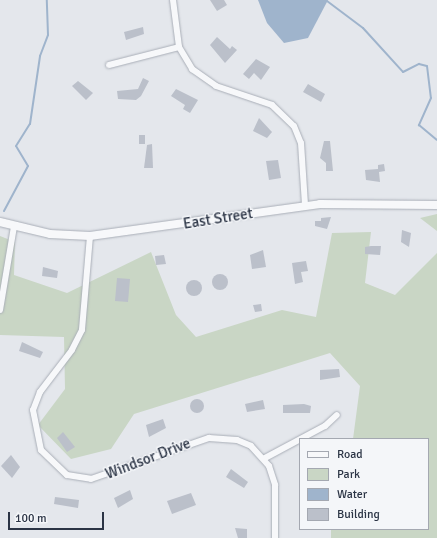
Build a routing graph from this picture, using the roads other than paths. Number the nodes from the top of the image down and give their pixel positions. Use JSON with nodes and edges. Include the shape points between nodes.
{"nodes":[{"id":1,"x":173,"y":0,"type":"edge"},
{"id":2,"x":179,"y":47,"type":"junction"},
{"id":3,"x":109,"y":65,"type":"dead end"},
{"id":4,"x":305,"y":205,"type":"junction"},
{"id":5,"x":437,"y":205,"type":"edge"},
{"id":6,"x":0,"y":222,"type":"edge"},
{"id":7,"x":14,"y":226,"type":"junction"},
{"id":8,"x":90,"y":236,"type":"junction"},
{"id":9,"x":0,"y":310,"type":"edge"},
{"id":10,"x":337,"y":415,"type":"dead end"},
{"id":11,"x":302,"y":438,"type":"edge"},
{"id":12,"x":299,"y":440,"type":"edge"},
{"id":13,"x":265,"y":458,"type":"junction"},
{"id":14,"x":275,"y":538,"type":"edge"}],
"edges":[{"from":1,"to":2,"type":"street"},
{"from":2,"to":3,"type":"street"},
{"from":2,"to":4,"type":"street","via":[[197,75],[216,86],[272,106],[291,121],[301,143]]},
{"from":4,"to":5,"type":"street","name":"East Street","via":[[380,202]]},
{"from":4,"to":8,"type":"street","name":"East Street"},
{"from":6,"to":7,"type":"street","name":"East Street"},
{"from":7,"to":8,"type":"street","name":"East Street","via":[[50,234]]},
{"from":7,"to":9,"type":"street"},
{"from":8,"to":13,"type":"street","name":"Windsor Drive","via":[[82,330],[72,350],[40,392],[32,410],[37,442],[46,458],[67,475],[91,479],[209,438],[237,440]]},
{"from":10,"to":11,"type":"street","via":[[325,426]]},
{"from":12,"to":13,"type":"street"},
{"from":13,"to":14,"type":"street","via":[[275,486]]}]}
